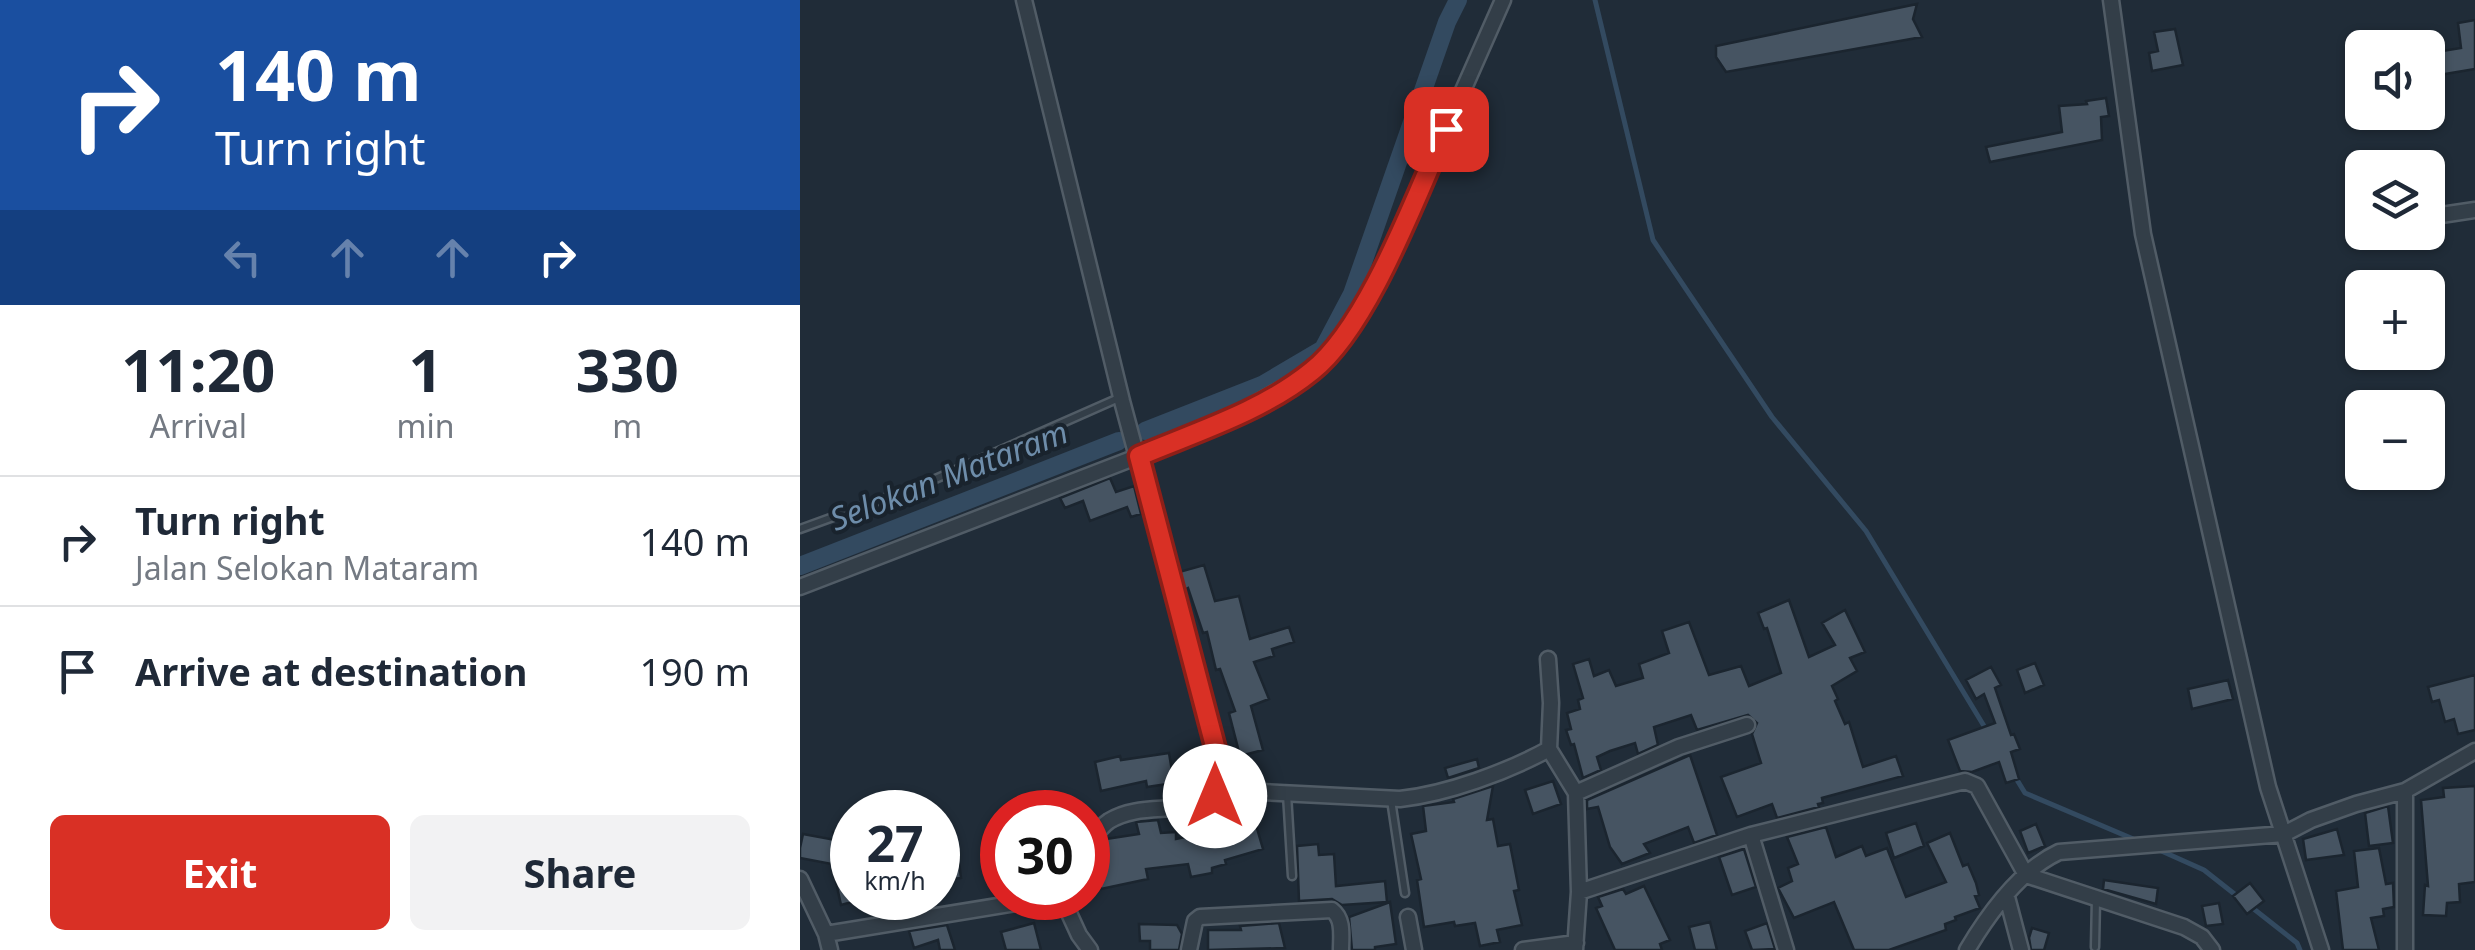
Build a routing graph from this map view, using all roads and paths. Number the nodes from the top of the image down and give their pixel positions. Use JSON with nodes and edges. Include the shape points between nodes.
{"nodes":[{"id":1,"x":1024,"y":0,"type":"edge"},
{"id":2,"x":1502,"y":0,"type":"edge"},
{"id":3,"x":2111,"y":0,"type":"edge"},
{"id":4,"x":2475,"y":210,"type":"edge"},
{"id":5,"x":2445,"y":214,"type":"edge"},
{"id":6,"x":1122,"y":399,"type":"junction"},
{"id":7,"x":1139,"y":456,"type":"junction"},
{"id":8,"x":800,"y":529,"type":"edge"},
{"id":9,"x":800,"y":587,"type":"edge"},
{"id":10,"x":1548,"y":660,"type":"dead end"},
{"id":11,"x":1747,"y":724,"type":"dead end"},
{"id":12,"x":1549,"y":749,"type":"junction"},
{"id":13,"x":2475,"y":751,"type":"edge"},
{"id":14,"x":1221,"y":790,"type":"junction"},
{"id":15,"x":2404,"y":791,"type":"junction"},
{"id":16,"x":1576,"y":792,"type":"junction"},
{"id":17,"x":1287,"y":793,"type":"junction"},
{"id":18,"x":1391,"y":798,"type":"junction"},
{"id":19,"x":1110,"y":821,"type":"edge"},
{"id":20,"x":2284,"y":834,"type":"junction"},
{"id":21,"x":1751,"y":835,"type":"junction"},
{"id":22,"x":2026,"y":875,"type":"junction"},
{"id":23,"x":1292,"y":876,"type":"dead end"},
{"id":24,"x":800,"y":879,"type":"edge"},
{"id":25,"x":1579,"y":892,"type":"junction"},
{"id":26,"x":1405,"y":893,"type":"dead end"},
{"id":27,"x":2007,"y":897,"type":"junction"},
{"id":28,"x":2096,"y":898,"type":"junction"},
{"id":29,"x":980,"y":909,"type":"edge"},
{"id":30,"x":1408,"y":917,"type":"dead end"},
{"id":31,"x":1072,"y":920,"type":"edge"},
{"id":32,"x":826,"y":934,"type":"junction"},
{"id":33,"x":1576,"y":946,"type":"edge"},
{"id":34,"x":2095,"y":947,"type":"dead end"},
{"id":35,"x":830,"y":950,"type":"edge"},
{"id":36,"x":1090,"y":950,"type":"edge"},
{"id":37,"x":1189,"y":950,"type":"edge"},
{"id":38,"x":1341,"y":950,"type":"edge"},
{"id":39,"x":1414,"y":950,"type":"edge"},
{"id":40,"x":1523,"y":950,"type":"edge"},
{"id":41,"x":1786,"y":950,"type":"edge"},
{"id":42,"x":1968,"y":950,"type":"edge"},
{"id":43,"x":2021,"y":950,"type":"edge"},
{"id":44,"x":2212,"y":950,"type":"edge"},
{"id":45,"x":2321,"y":950,"type":"edge"},
{"id":46,"x":2405,"y":950,"type":"edge"}],
"edges":[{"from":1,"to":6,"type":"street"},
{"from":2,"to":7,"type":"street","via":[[1389,258],[1339,344],[1280,392]]},
{"from":3,"to":20,"type":"street","via":[[2143,234]]},
{"from":4,"to":5,"type":"street"},
{"from":6,"to":7,"type":"street"},
{"from":6,"to":8,"type":"lane"},
{"from":7,"to":9,"type":"street"},
{"from":7,"to":14,"type":"street","via":[[1221,769]]},
{"from":10,"to":12,"type":"street"},
{"from":11,"to":16,"type":"street"},
{"from":12,"to":16,"type":"street"},
{"from":12,"to":18,"type":"street","via":[[1446,791]]},
{"from":13,"to":15,"type":"street"},
{"from":14,"to":17,"type":"street"},
{"from":14,"to":19,"type":"street","via":[[1196,805]]},
{"from":15,"to":20,"type":"street"},
{"from":15,"to":46,"type":"street"},
{"from":16,"to":25,"type":"street"},
{"from":17,"to":18,"type":"street"},
{"from":17,"to":23,"type":"lane"},
{"from":18,"to":26,"type":"lane"},
{"from":20,"to":22,"type":"street","via":[[2060,852]]},
{"from":20,"to":45,"type":"street"},
{"from":21,"to":22,"type":"street","via":[[1965,781],[1978,786]]},
{"from":21,"to":25,"type":"street"},
{"from":21,"to":41,"type":"street"},
{"from":22,"to":27,"type":"street"},
{"from":22,"to":28,"type":"street"},
{"from":24,"to":32,"type":"street"},
{"from":25,"to":33,"type":"street"},
{"from":27,"to":42,"type":"street"},
{"from":27,"to":43,"type":"street"},
{"from":28,"to":34,"type":"lane"},
{"from":28,"to":44,"type":"street","via":[[2184,926]]},
{"from":29,"to":32,"type":"street"},
{"from":30,"to":39,"type":"street"},
{"from":31,"to":36,"type":"street"},
{"from":32,"to":35,"type":"street"},
{"from":33,"to":40,"type":"street"},
{"from":37,"to":38,"type":"street","via":[[1200,917],[1332,910],[1341,925]]}]}
